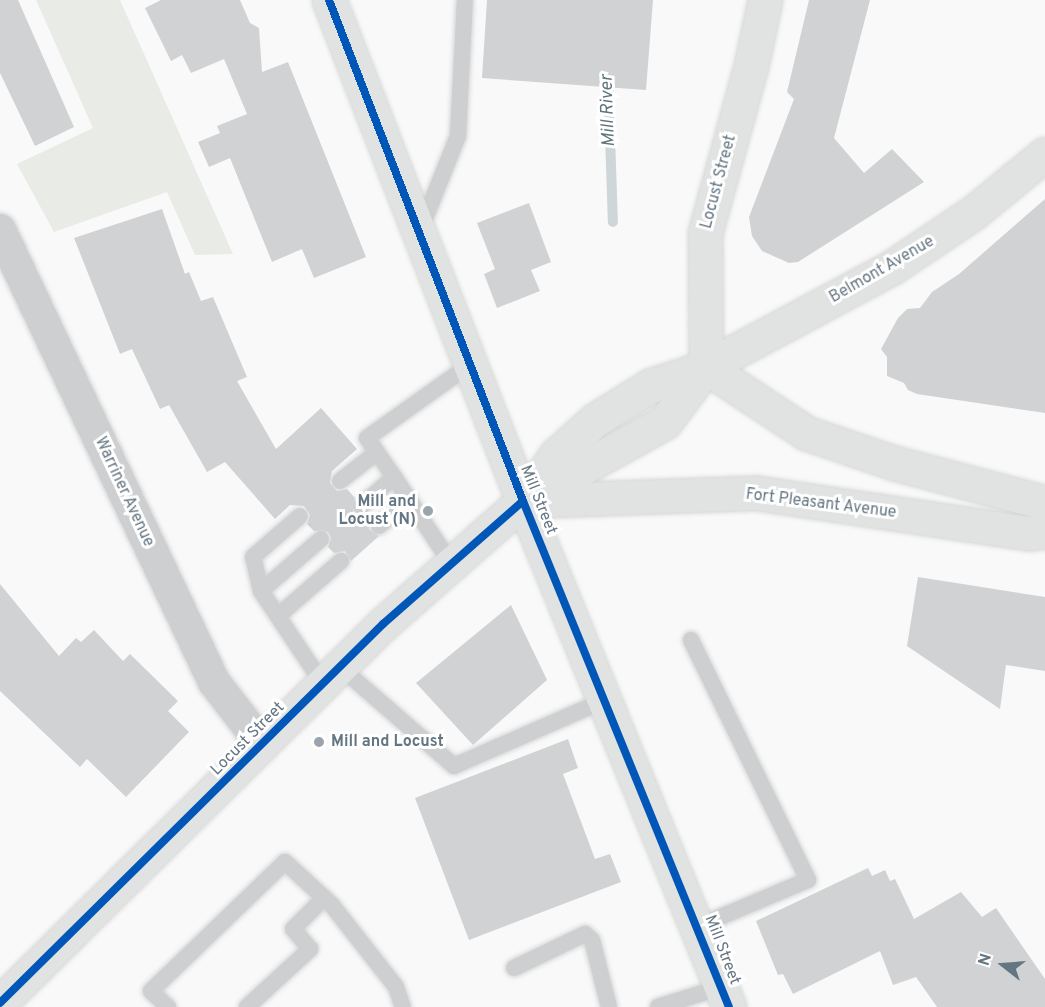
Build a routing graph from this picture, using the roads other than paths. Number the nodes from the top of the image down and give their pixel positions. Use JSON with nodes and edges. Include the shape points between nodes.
{"nodes":[{"id":1,"x":329,"y":0,"type":"edge"},
{"id":2,"x":465,"y":0,"type":"edge"},
{"id":3,"x":765,"y":0,"type":"edge"},
{"id":4,"x":1045,"y":154,"type":"edge"},
{"id":5,"x":0,"y":231,"type":"edge"},
{"id":6,"x":420,"y":231,"type":"junction"},
{"id":7,"x":471,"y":364,"type":"junction"},
{"id":8,"x":706,"y":367,"type":"junction"},
{"id":9,"x":376,"y":453,"type":"junction"},
{"id":10,"x":394,"y":477,"type":"junction"},
{"id":11,"x":340,"y":481,"type":"dead end"},
{"id":12,"x":409,"y":499,"type":"junction"},
{"id":13,"x":523,"y":501,"type":"junction"},
{"id":14,"x":1045,"y":503,"type":"edge"},
{"id":15,"x":361,"y":506,"type":"dead end"},
{"id":16,"x":300,"y":516,"type":"dead end"},
{"id":17,"x":379,"y":526,"type":"dead end"},
{"id":18,"x":1045,"y":532,"type":"edge"},
{"id":19,"x":321,"y":539,"type":"dead end"},
{"id":20,"x":341,"y":561,"type":"dead end"},
{"id":21,"x":452,"y":565,"type":"junction"},
{"id":22,"x":261,"y":591,"type":"junction"},
{"id":23,"x":278,"y":616,"type":"junction"},
{"id":24,"x":691,"y":640,"type":"dead end"},
{"id":25,"x":331,"y":676,"type":"junction"},
{"id":26,"x":605,"y":700,"type":"junction"},
{"id":27,"x":262,"y":744,"type":"junction"},
{"id":28,"x":324,"y":898,"type":"junction"},
{"id":29,"x":699,"y":926,"type":"junction"},
{"id":30,"x":514,"y":968,"type":"dead end"},
{"id":31,"x":726,"y":997,"type":"edge"},
{"id":32,"x":0,"y":1003,"type":"edge"},
{"id":33,"x":168,"y":1007,"type":"edge"},
{"id":34,"x":247,"y":1007,"type":"edge"},
{"id":35,"x":403,"y":1007,"type":"edge"},
{"id":36,"x":609,"y":1007,"type":"edge"},
{"id":37,"x":658,"y":1007,"type":"edge"}],
"edges":[{"from":1,"to":6,"type":"street","name":"Mill Street"},
{"from":2,"to":6,"type":"lane","via":[[458,136]]},
{"from":3,"to":8,"type":"street","name":"Locust Street","via":[[705,233]]},
{"from":4,"to":8,"type":"street","name":"Belmont Avenue","via":[[973,213],[891,268]]},
{"from":5,"to":27,"type":"street","name":"Warriner Avenue","via":[[214,682]]},
{"from":6,"to":7,"type":"street","name":"Mill Street"},
{"from":7,"to":9,"type":"lane","via":[[367,438]]},
{"from":7,"to":13,"type":"street","name":"Mill Street"},
{"from":8,"to":13,"type":"street","name":"Locust Street","via":[[664,422]]},
{"from":8,"to":14,"type":"street","via":[[806,433],[894,463]]},
{"from":9,"to":10,"type":"lane"},
{"from":9,"to":11,"type":"lane"},
{"from":10,"to":12,"type":"lane"},
{"from":10,"to":15,"type":"lane"},
{"from":12,"to":17,"type":"lane"},
{"from":12,"to":21,"type":"lane"},
{"from":13,"to":18,"type":"street","name":"Fort Pleasant Avenue","via":[[757,493],[1029,533]]},
{"from":13,"to":21,"type":"street","name":"Locust Street"},
{"from":13,"to":26,"type":"street","name":"Mill Street"},
{"from":16,"to":22,"type":"lane","via":[[253,557]]},
{"from":19,"to":22,"type":"lane"},
{"from":20,"to":23,"type":"lane"},
{"from":21,"to":25,"type":"street","name":"Locust Street"},
{"from":22,"to":23,"type":"lane"},
{"from":23,"to":25,"type":"lane"},
{"from":24,"to":29,"type":"lane","via":[[808,880]]},
{"from":25,"to":26,"type":"lane","via":[[454,766]]},
{"from":25,"to":27,"type":"street","name":"Locust Street"},
{"from":26,"to":29,"type":"street","name":"Mill Street"},
{"from":27,"to":32,"type":"street","name":"Locust Street"},
{"from":28,"to":33,"type":"lane","via":[[285,862],[151,991]]},
{"from":28,"to":34,"type":"lane","via":[[293,929],[310,949]]},
{"from":28,"to":35,"type":"lane","via":[[396,987]]},
{"from":29,"to":31,"type":"street","name":"Mill Street"},
{"from":30,"to":36,"type":"lane","via":[[585,934],[592,940]]},
{"from":31,"to":37,"type":"lane"}]}
